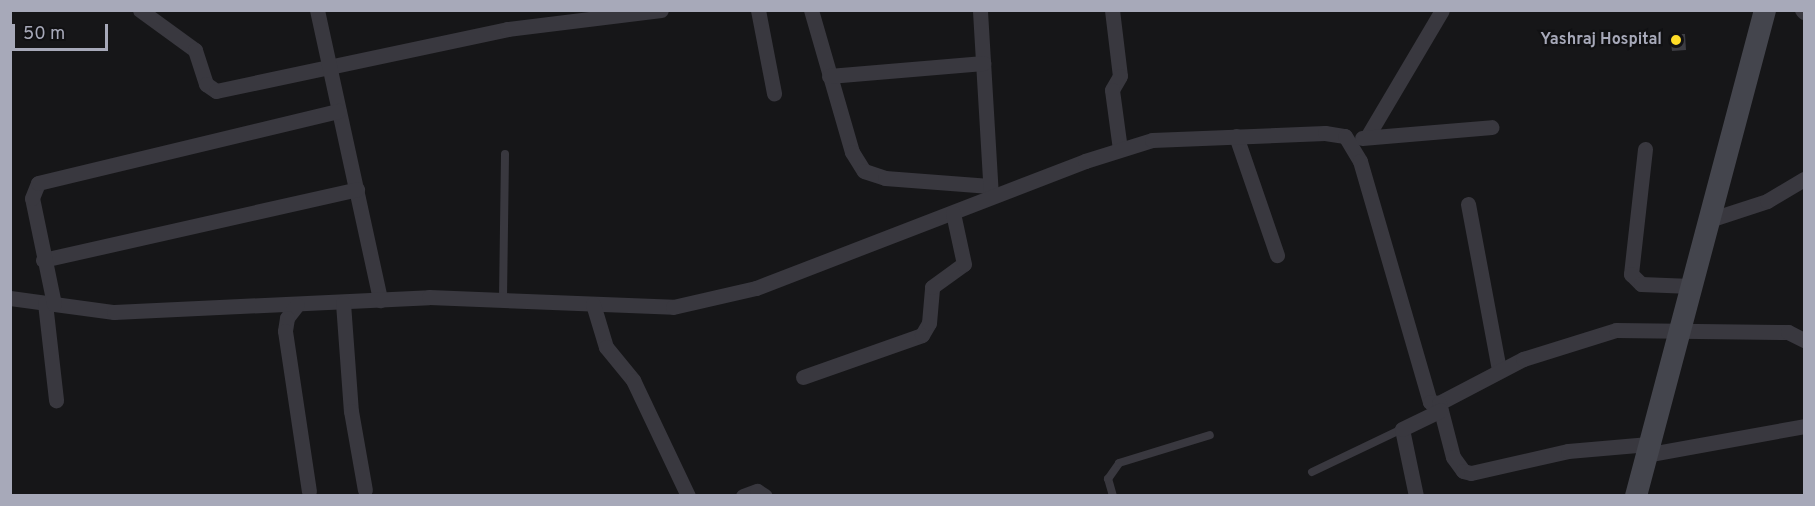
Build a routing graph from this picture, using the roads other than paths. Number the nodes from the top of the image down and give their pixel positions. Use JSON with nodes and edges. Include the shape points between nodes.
{"nodes":[{"id":1,"x":140,"y":10,"type":"edge"},
{"id":2,"x":317,"y":10,"type":"edge"},
{"id":3,"x":661,"y":10,"type":"edge"},
{"id":4,"x":758,"y":10,"type":"edge"},
{"id":5,"x":811,"y":10,"type":"edge"},
{"id":6,"x":1112,"y":10,"type":"edge"},
{"id":7,"x":1442,"y":10,"type":"edge"},
{"id":8,"x":1764,"y":10,"type":"edge"},
{"id":9,"x":980,"y":11,"type":"edge"},
{"id":10,"x":983,"y":63,"type":"junction"},
{"id":11,"x":329,"y":64,"type":"junction"},
{"id":12,"x":829,"y":76,"type":"junction"},
{"id":13,"x":774,"y":93,"type":"dead end"},
{"id":14,"x":339,"y":111,"type":"junction"},
{"id":15,"x":1492,"y":127,"type":"dead end"},
{"id":16,"x":1236,"y":136,"type":"junction"},
{"id":17,"x":1367,"y":137,"type":"junction"},
{"id":18,"x":1350,"y":141,"type":"junction"},
{"id":19,"x":1120,"y":149,"type":"junction"},
{"id":20,"x":1645,"y":149,"type":"dead end"},
{"id":21,"x":505,"y":154,"type":"dead end"},
{"id":22,"x":1804,"y":179,"type":"edge"},
{"id":23,"x":357,"y":189,"type":"junction"},
{"id":24,"x":990,"y":192,"type":"junction"},
{"id":25,"x":1468,"y":204,"type":"dead end"},
{"id":26,"x":953,"y":213,"type":"junction"},
{"id":27,"x":1709,"y":220,"type":"junction"},
{"id":28,"x":1277,"y":255,"type":"dead end"},
{"id":29,"x":43,"y":260,"type":"junction"},
{"id":30,"x":1691,"y":286,"type":"junction"},
{"id":31,"x":10,"y":298,"type":"edge"},
{"id":32,"x":503,"y":298,"type":"junction"},
{"id":33,"x":380,"y":300,"type":"junction"},
{"id":34,"x":343,"y":303,"type":"junction"},
{"id":35,"x":49,"y":304,"type":"junction"},
{"id":36,"x":297,"y":304,"type":"junction"},
{"id":37,"x":593,"y":304,"type":"junction"},
{"id":38,"x":1680,"y":329,"type":"junction"},
{"id":39,"x":1804,"y":340,"type":"edge"},
{"id":40,"x":1499,"y":370,"type":"junction"},
{"id":41,"x":803,"y":377,"type":"dead end"},
{"id":42,"x":56,"y":400,"type":"dead end"},
{"id":43,"x":1440,"y":406,"type":"junction"},
{"id":44,"x":1804,"y":426,"type":"edge"},
{"id":45,"x":1402,"y":429,"type":"junction"},
{"id":46,"x":1210,"y":435,"type":"dead end"},
{"id":47,"x":1647,"y":450,"type":"junction"},
{"id":48,"x":1312,"y":472,"type":"dead end"},
{"id":49,"x":366,"y":490,"type":"dead end"},
{"id":50,"x":309,"y":491,"type":"dead end"},
{"id":51,"x":688,"y":495,"type":"edge"},
{"id":52,"x":743,"y":495,"type":"edge"},
{"id":53,"x":765,"y":495,"type":"edge"},
{"id":54,"x":1113,"y":495,"type":"edge"},
{"id":55,"x":1416,"y":495,"type":"edge"},
{"id":56,"x":1636,"y":495,"type":"edge"}],
"edges":[{"from":1,"to":11,"type":"street","via":[[195,50],[204,80],[212,90],[251,86]]},
{"from":2,"to":11,"type":"street"},
{"from":3,"to":11,"type":"street","via":[[507,29]]},
{"from":4,"to":13,"type":"street"},
{"from":5,"to":12,"type":"street"},
{"from":6,"to":19,"type":"street","via":[[1120,76],[1112,90]]},
{"from":7,"to":17,"type":"street"},
{"from":8,"to":27,"type":"main road"},
{"from":9,"to":10,"type":"street"},
{"from":10,"to":12,"type":"street"},
{"from":10,"to":24,"type":"street"},
{"from":11,"to":14,"type":"street"},
{"from":12,"to":24,"type":"street","via":[[852,153],[864,171],[885,178]]},
{"from":14,"to":23,"type":"street"},
{"from":14,"to":29,"type":"street","via":[[38,183],[32,198]]},
{"from":15,"to":17,"type":"street"},
{"from":16,"to":18,"type":"street","via":[[1325,133]]},
{"from":16,"to":19,"type":"street","via":[[1170,137]]},
{"from":16,"to":28,"type":"street"},
{"from":17,"to":18,"type":"street"},
{"from":18,"to":43,"type":"street","via":[[1370,192],[1426,397]]},
{"from":19,"to":24,"type":"street","via":[[1017,190]]},
{"from":20,"to":30,"type":"street","via":[[1631,274],[1641,284]]},
{"from":21,"to":32,"type":"lane"},
{"from":22,"to":27,"type":"street","via":[[1767,201]]},
{"from":23,"to":29,"type":"street"},
{"from":23,"to":33,"type":"street"},
{"from":24,"to":26,"type":"street"},
{"from":25,"to":40,"type":"street"},
{"from":26,"to":37,"type":"street","via":[[715,300],[673,307]]},
{"from":26,"to":41,"type":"street","via":[[964,264],[932,287],[929,323],[922,334]]},
{"from":27,"to":30,"type":"main road"},
{"from":29,"to":35,"type":"street"},
{"from":30,"to":38,"type":"main road"},
{"from":31,"to":35,"type":"street"},
{"from":32,"to":33,"type":"street"},
{"from":32,"to":37,"type":"street"},
{"from":33,"to":34,"type":"street"},
{"from":34,"to":36,"type":"street"},
{"from":34,"to":49,"type":"street","via":[[351,411]]},
{"from":35,"to":36,"type":"street","via":[[154,312]]},
{"from":35,"to":42,"type":"street"},
{"from":36,"to":50,"type":"street","via":[[285,331]]},
{"from":37,"to":51,"type":"street","via":[[606,347],[633,380]]},
{"from":38,"to":39,"type":"street","via":[[1788,332]]},
{"from":38,"to":40,"type":"street","via":[[1607,332]]},
{"from":38,"to":47,"type":"main road"},
{"from":40,"to":43,"type":"street"},
{"from":43,"to":45,"type":"street"},
{"from":43,"to":47,"type":"street","via":[[1453,457],[1459,468],[1471,473],[1568,451]]},
{"from":44,"to":47,"type":"street"},
{"from":45,"to":48,"type":"lane"},
{"from":45,"to":55,"type":"street"},
{"from":46,"to":54,"type":"lane","via":[[1119,463],[1108,479]]},
{"from":47,"to":56,"type":"main road"},
{"from":52,"to":53,"type":"street","via":[[757,491]]}]}
